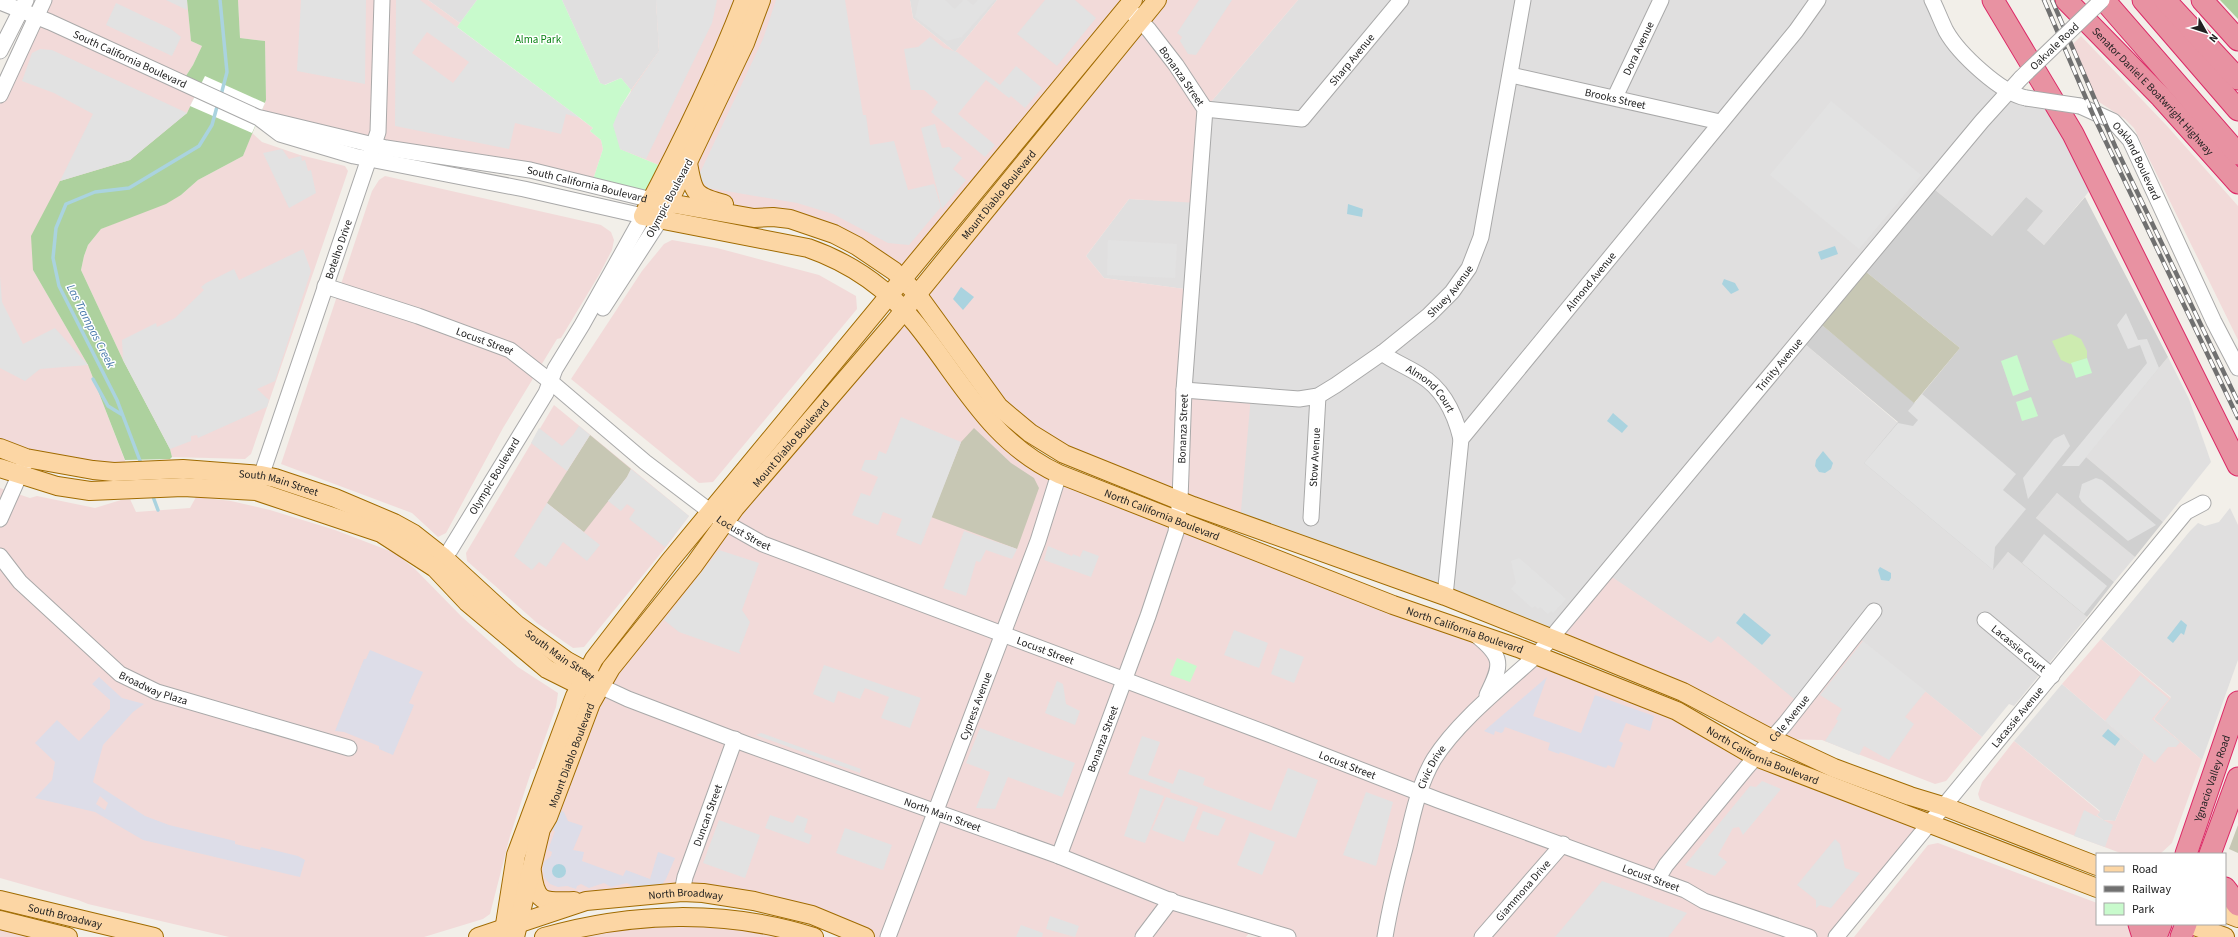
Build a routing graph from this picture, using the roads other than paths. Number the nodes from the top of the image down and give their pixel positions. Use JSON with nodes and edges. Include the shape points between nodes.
{"nodes":[{"id":1,"x":44,"y":0,"type":"edge"},
{"id":2,"x":382,"y":0,"type":"edge"},
{"id":3,"x":744,"y":0,"type":"edge"},
{"id":4,"x":761,"y":0,"type":"edge"},
{"id":5,"x":1157,"y":0,"type":"edge"},
{"id":6,"x":1401,"y":0,"type":"edge"},
{"id":7,"x":1523,"y":0,"type":"edge"},
{"id":8,"x":1661,"y":0,"type":"edge"},
{"id":9,"x":1818,"y":0,"type":"edge"},
{"id":10,"x":1932,"y":0,"type":"edge"},
{"id":11,"x":1993,"y":0,"type":"edge"},
{"id":12,"x":2007,"y":0,"type":"edge"},
{"id":13,"x":2066,"y":0,"type":"edge"},
{"id":14,"x":2103,"y":0,"type":"edge"},
{"id":15,"x":2143,"y":0,"type":"edge"},
{"id":16,"x":2165,"y":0,"type":"edge"},
{"id":17,"x":2202,"y":0,"type":"edge"},
{"id":18,"x":0,"y":2,"type":"edge"},
{"id":19,"x":1130,"y":4,"type":"edge"},
{"id":20,"x":23,"y":6,"type":"edge"},
{"id":21,"x":36,"y":17,"type":"junction"},
{"id":22,"x":1140,"y":20,"type":"junction"},
{"id":23,"x":2238,"y":40,"type":"edge"},
{"id":24,"x":0,"y":51,"type":"edge"},
{"id":25,"x":1511,"y":75,"type":"junction"},
{"id":26,"x":2238,"y":79,"type":"edge"},
{"id":27,"x":2007,"y":92,"type":"junction"},
{"id":28,"x":0,"y":95,"type":"edge"},
{"id":29,"x":1615,"y":97,"type":"junction"},
{"id":30,"x":1205,"y":109,"type":"junction"},
{"id":31,"x":2238,"y":110,"type":"edge"},
{"id":32,"x":1720,"y":122,"type":"junction"},
{"id":33,"x":2073,"y":134,"type":"junction"},
{"id":34,"x":372,"y":152,"type":"junction"},
{"id":35,"x":2238,"y":154,"type":"edge"},
{"id":36,"x":688,"y":163,"type":"junction"},
{"id":37,"x":2238,"y":183,"type":"edge"},
{"id":38,"x":660,"y":201,"type":"junction"},
{"id":39,"x":773,"y":217,"type":"junction"},
{"id":40,"x":652,"y":218,"type":"junction"},
{"id":41,"x":903,"y":279,"type":"junction"},
{"id":42,"x":325,"y":286,"type":"junction"},
{"id":43,"x":917,"y":294,"type":"junction"},
{"id":44,"x":889,"y":296,"type":"junction"},
{"id":45,"x":903,"y":310,"type":"junction"},
{"id":46,"x":1382,"y":352,"type":"junction"},
{"id":47,"x":2238,"y":368,"type":"edge"},
{"id":48,"x":551,"y":382,"type":"junction"},
{"id":49,"x":1184,"y":390,"type":"junction"},
{"id":50,"x":1318,"y":396,"type":"junction"},
{"id":51,"x":1461,"y":439,"type":"junction"},
{"id":52,"x":0,"y":448,"type":"edge"},
{"id":53,"x":26,"y":458,"type":"junction"},
{"id":54,"x":2238,"y":465,"type":"edge"},
{"id":55,"x":0,"y":468,"type":"edge"},
{"id":56,"x":1059,"y":474,"type":"junction"},
{"id":57,"x":21,"y":475,"type":"junction"},
{"id":58,"x":258,"y":483,"type":"junction"},
{"id":59,"x":1180,"y":500,"type":"junction"},
{"id":60,"x":2204,"y":502,"type":"dead end"},
{"id":61,"x":718,"y":517,"type":"junction"},
{"id":62,"x":1310,"y":518,"type":"dead end"},
{"id":63,"x":0,"y":519,"type":"edge"},
{"id":64,"x":1179,"y":520,"type":"junction"},
{"id":65,"x":0,"y":556,"type":"edge"},
{"id":66,"x":439,"y":563,"type":"junction"},
{"id":67,"x":1445,"y":596,"type":"junction"},
{"id":68,"x":1874,"y":612,"type":"dead end"},
{"id":69,"x":1985,"y":620,"type":"dead end"},
{"id":70,"x":1002,"y":633,"type":"junction"},
{"id":71,"x":1476,"y":634,"type":"junction"},
{"id":72,"x":1551,"y":639,"type":"junction"},
{"id":73,"x":1537,"y":655,"type":"junction"},
{"id":74,"x":2052,"y":676,"type":"junction"},
{"id":75,"x":583,"y":679,"type":"junction"},
{"id":76,"x":1125,"y":681,"type":"junction"},
{"id":77,"x":600,"y":686,"type":"junction"},
{"id":78,"x":2238,"y":702,"type":"edge"},
{"id":79,"x":1481,"y":707,"type":"junction"},
{"id":80,"x":735,"y":739,"type":"junction"},
{"id":81,"x":1772,"y":739,"type":"junction"},
{"id":82,"x":349,"y":748,"type":"dead end"},
{"id":83,"x":1756,"y":757,"type":"junction"},
{"id":84,"x":2238,"y":778,"type":"edge"},
{"id":85,"x":1419,"y":792,"type":"junction"},
{"id":86,"x":1943,"y":806,"type":"junction"},
{"id":87,"x":935,"y":810,"type":"junction"},
{"id":88,"x":1928,"y":824,"type":"junction"},
{"id":89,"x":1563,"y":844,"type":"junction"},
{"id":90,"x":2184,"y":852,"type":"edge"},
{"id":91,"x":2211,"y":853,"type":"edge"},
{"id":92,"x":1059,"y":856,"type":"junction"},
{"id":93,"x":2096,"y":866,"type":"edge"},
{"id":94,"x":531,"y":868,"type":"junction"},
{"id":95,"x":1657,"y":880,"type":"junction"},
{"id":96,"x":2096,"y":888,"type":"edge"},
{"id":97,"x":2226,"y":889,"type":"edge"},
{"id":98,"x":682,"y":892,"type":"junction"},
{"id":99,"x":0,"y":900,"type":"edge"},
{"id":100,"x":1172,"y":900,"type":"junction"},
{"id":101,"x":586,"y":901,"type":"junction"},
{"id":102,"x":2238,"y":905,"type":"edge"},
{"id":103,"x":2226,"y":913,"type":"edge"},
{"id":104,"x":2238,"y":918,"type":"edge"},
{"id":105,"x":0,"y":920,"type":"edge"},
{"id":106,"x":2139,"y":925,"type":"edge"},
{"id":107,"x":2161,"y":925,"type":"edge"},
{"id":108,"x":2187,"y":925,"type":"edge"},
{"id":109,"x":2191,"y":925,"type":"edge"},
{"id":110,"x":510,"y":932,"type":"edge"},
{"id":111,"x":68,"y":937,"type":"edge"},
{"id":112,"x":154,"y":937,"type":"edge"},
{"id":113,"x":478,"y":937,"type":"edge"},
{"id":114,"x":544,"y":937,"type":"edge"},
{"id":115,"x":814,"y":937,"type":"edge"},
{"id":116,"x":865,"y":937,"type":"edge"},
{"id":117,"x":888,"y":937,"type":"edge"},
{"id":118,"x":1143,"y":937,"type":"edge"},
{"id":119,"x":1288,"y":937,"type":"edge"},
{"id":120,"x":1385,"y":937,"type":"edge"},
{"id":121,"x":1482,"y":937,"type":"edge"},
{"id":122,"x":1809,"y":937,"type":"edge"},
{"id":123,"x":1836,"y":937,"type":"edge"},
{"id":124,"x":2143,"y":937,"type":"edge"},
{"id":125,"x":2156,"y":937,"type":"edge"},
{"id":126,"x":2181,"y":937,"type":"edge"},
{"id":127,"x":2225,"y":937,"type":"edge"}],
"edges":[{"from":1,"to":21,"type":"street"},
{"from":2,"to":34,"type":"street","name":"Botelho Drive","via":[[378,132]]},
{"from":3,"to":38,"type":"main road","name":"Olympic Boulevard","via":[[721,57],[661,185]]},
{"from":4,"to":36,"type":"main road","name":"Olympic Boulevard","via":[[745,43]]},
{"from":5,"to":22,"type":"main road","name":"Mount Diablo Boulevard"},
{"from":6,"to":30,"type":"street","name":"Sharp Avenue","via":[[1302,119]]},
{"from":7,"to":25,"type":"street","name":"Shuey Avenue"},
{"from":8,"to":29,"type":"street","name":"Dora Avenue"},
{"from":9,"to":32,"type":"street","name":"Almond Avenue"},
{"from":10,"to":27,"type":"street","name":"Oakland Boulevard","via":[[1956,46]]},
{"from":11,"to":33,"type":"highway"},
{"from":12,"to":33,"type":"highway","via":[[2044,67]]},
{"from":13,"to":37,"type":"highway","name":"Senator Daniel E Boatwright Highway","via":[[2145,80]]},
{"from":14,"to":27,"type":"street","name":"Oakvale Road","bridge":true},
{"from":14,"to":35,"type":"highway"},
{"from":15,"to":31,"type":"highway"},
{"from":16,"to":26,"type":"highway"},
{"from":17,"to":23,"type":"highway"},
{"from":18,"to":20,"type":"street","name":"South California Boulevard"},
{"from":19,"to":22,"type":"street","name":"Bonanza Street"},
{"from":19,"to":41,"type":"main road","name":"Mount Diablo Boulevard"},
{"from":20,"to":21,"type":"street","name":"South California Boulevard"},
{"from":20,"to":24,"type":"street"},
{"from":21,"to":28,"type":"street"},
{"from":21,"to":34,"type":"street","name":"South California Boulevard","via":[[258,118],[280,134]]},
{"from":22,"to":30,"type":"street","name":"Bonanza Street","via":[[1176,65]]},
{"from":22,"to":43,"type":"main road","name":"Mount Diablo Boulevard"},
{"from":25,"to":29,"type":"street","name":"Brooks Street"},
{"from":25,"to":46,"type":"street","name":"Shuey Avenue","via":[[1487,211],[1477,252],[1452,292]]},
{"from":27,"to":47,"type":"street","name":"Oakland Boulevard","bridge":true,"via":[[2026,98],[2080,106],[2113,121],[2130,140]]},
{"from":27,"to":72,"type":"street","name":"Trinity Avenue"},
{"from":29,"to":32,"type":"street","name":"Brooks Street"},
{"from":30,"to":49,"type":"street","name":"Bonanza Street"},
{"from":32,"to":51,"type":"street","name":"Almond Avenue"},
{"from":33,"to":54,"type":"highway"},
{"from":34,"to":38,"type":"street","name":"South California Boulevard","via":[[530,170]]},
{"from":34,"to":40,"type":"street","name":"South California Boulevard"},
{"from":34,"to":42,"type":"street","name":"Botelho Drive"},
{"from":36,"to":38,"type":"main road","name":"Olympic Boulevard"},
{"from":36,"to":39,"type":"main road","via":[[692,186],[706,200]]},
{"from":38,"to":39,"type":"main road","name":"South California Boulevard","via":[[754,218]]},
{"from":38,"to":40,"type":"main road","name":"Olympic Boulevard"},
{"from":39,"to":41,"type":"main road","name":"South California Boulevard","via":[[790,219],[834,234],[857,246]]},
{"from":40,"to":44,"type":"main road","name":"South California Boulevard","via":[[808,248],[830,255],[851,267]]},
{"from":40,"to":48,"type":"street","name":"Olympic Boulevard","via":[[560,373]]},
{"from":41,"to":43,"type":"main road","name":"North California Boulevard"},
{"from":41,"to":44,"type":"main road","name":"Mount Diablo Boulevard"},
{"from":42,"to":48,"type":"street","name":"Locust Street","via":[[418,316],[506,349]]},
{"from":42,"to":58,"type":"street","name":"Botelho Drive"},
{"from":43,"to":45,"type":"main road","name":"Mount Diablo Boulevard"},
{"from":43,"to":59,"type":"main road","name":"North California Boulevard","via":[[999,407],[1030,433],[1064,454]]},
{"from":44,"to":45,"type":"main road","name":"North California Boulevard"},
{"from":44,"to":61,"type":"main road","name":"Mount Diablo Boulevard"},
{"from":45,"to":56,"type":"main road","name":"North California Boulevard","via":[[995,429],[1026,456]]},
{"from":45,"to":61,"type":"main road","name":"Mount Diablo Boulevard"},
{"from":46,"to":50,"type":"street","name":"Shuey Avenue"},
{"from":46,"to":51,"type":"street","name":"Almond Court","via":[[1422,376],[1436,388],[1447,401],[1457,421]]},
{"from":48,"to":61,"type":"street","name":"Locust Street","via":[[645,462]]},
{"from":48,"to":66,"type":"street","name":"Olympic Boulevard"},
{"from":49,"to":50,"type":"street","name":"Shuey Avenue","via":[[1299,399]]},
{"from":49,"to":59,"type":"street","name":"Bonanza Street"},
{"from":50,"to":62,"type":"street","name":"Stow Avenue"},
{"from":51,"to":67,"type":"street"},
{"from":52,"to":53,"type":"main road","name":"South Main Street"},
{"from":53,"to":57,"type":"street"},
{"from":53,"to":58,"type":"main road","name":"South Main Street","via":[[69,467],[114,472],[183,469]]},
{"from":55,"to":57,"type":"main road","name":"South Main Street"},
{"from":56,"to":64,"type":"main road","name":"North California Boulevard"},
{"from":56,"to":70,"type":"street","name":"Cypress Avenue","via":[[1036,545]]},
{"from":57,"to":58,"type":"main road","name":"South Main Street","via":[[57,486],[90,492]]},
{"from":57,"to":63,"type":"street"},
{"from":58,"to":66,"type":"main road","name":"South Main Street","via":[[381,533]]},
{"from":59,"to":64,"type":"street","name":"Bonanza Street"},
{"from":59,"to":67,"type":"main road","name":"North California Boulevard"},
{"from":60,"to":74,"type":"street","name":"Lacassie Avenue","via":[[2186,512]]},
{"from":61,"to":70,"type":"street","name":"Locust Street","via":[[763,544]]},
{"from":61,"to":75,"type":"main road","name":"Mount Diablo Boulevard","via":[[647,590],[594,659]]},
{"from":61,"to":77,"type":"main road","name":"Mount Diablo Boulevard","via":[[694,565],[611,668]]},
{"from":64,"to":71,"type":"main road","name":"North California Boulevard","via":[[1241,547]]},
{"from":64,"to":76,"type":"street","name":"Bonanza Street"},
{"from":65,"to":82,"type":"street","name":"Broadway Plaza","via":[[20,582],[128,679],[157,692]]},
{"from":66,"to":75,"type":"main road","name":"South Main Street","via":[[567,661]]},
{"from":67,"to":72,"type":"main road","name":"North California Boulevard"},
{"from":68,"to":81,"type":"street","name":"Cole Avenue"},
{"from":69,"to":74,"type":"street","name":"Lacassie Court"},
{"from":70,"to":76,"type":"street","name":"Locust Street"},
{"from":70,"to":87,"type":"street","name":"Cypress Avenue"},
{"from":71,"to":73,"type":"main road","name":"North California Boulevard"},
{"from":71,"to":79,"type":"street","via":[[1493,650],[1498,660],[1498,674]]},
{"from":72,"to":73,"type":"street","name":"Civic Drive"},
{"from":72,"to":81,"type":"main road","name":"North California Boulevard","via":[[1683,692]]},
{"from":73,"to":79,"type":"street","name":"Civic Drive"},
{"from":73,"to":83,"type":"main road","name":"North California Boulevard","via":[[1677,711]]},
{"from":74,"to":86,"type":"street","name":"Lacassie Avenue"},
{"from":75,"to":77,"type":"main road","name":"South Main Street"},
{"from":75,"to":110,"type":"main road","name":"Mount Diablo Boulevard","via":[[516,855]]},
{"from":76,"to":85,"type":"street","name":"Locust Street"},
{"from":76,"to":92,"type":"street","name":"Bonanza Street"},
{"from":77,"to":80,"type":"street","name":"North Main Street"},
{"from":77,"to":94,"type":"main road","name":"Mount Diablo Boulevard","via":[[541,829]]},
{"from":78,"to":90,"type":"highway","name":"Ygnacio Valley Road"},
{"from":79,"to":85,"type":"street","name":"Civic Drive","via":[[1452,736],[1435,758]]},
{"from":80,"to":87,"type":"street","name":"North Main Street","via":[[863,787]]},
{"from":80,"to":98,"type":"street","name":"Duncan Street"},
{"from":81,"to":83,"type":"street","name":"Cole Avenue"},
{"from":81,"to":86,"type":"main road","name":"North California Boulevard","via":[[1834,768]]},
{"from":83,"to":88,"type":"main road","name":"North California Boulevard"},
{"from":83,"to":95,"type":"street","name":"Cole Avenue","via":[[1666,865]]},
{"from":84,"to":91,"type":"highway"},
{"from":85,"to":89,"type":"street","name":"Locust Street"},
{"from":85,"to":120,"type":"street","name":"Civic Drive","via":[[1396,881]]},
{"from":86,"to":88,"type":"street","name":"Lacassie Avenue"},
{"from":86,"to":93,"type":"main road","name":"North California Boulevard"},
{"from":87,"to":92,"type":"street","name":"North Main Street"},
{"from":87,"to":117,"type":"street","name":"Cypress Avenue"},
{"from":88,"to":96,"type":"main road","name":"North California Boulevard"},
{"from":88,"to":123,"type":"street","name":"Lacassie Avenue"},
{"from":89,"to":95,"type":"street","name":"Locust Street"},
{"from":89,"to":121,"type":"street","name":"Giammona Drive"},
{"from":92,"to":100,"type":"street","name":"North Main Street"},
{"from":94,"to":101,"type":"main road","via":[[536,893],[544,899],[556,902]]},
{"from":94,"to":110,"type":"main road","name":"Mount Diablo Boulevard"},
{"from":95,"to":122,"type":"street","name":"Locust Street","via":[[1704,901]]},
{"from":97,"to":102,"type":"highway"},
{"from":98,"to":101,"type":"main road","name":"North Broadway"},
{"from":98,"to":116,"type":"main road","name":"North Broadway","via":[[754,901],[812,915]]},
{"from":99,"to":112,"type":"main road","name":"South Broadway"},
{"from":100,"to":118,"type":"street"},
{"from":100,"to":119,"type":"street","name":"North Main Street"},
{"from":101,"to":110,"type":"main road","name":"North Broadway"},
{"from":103,"to":104,"type":"main road"},
{"from":105,"to":111,"type":"main road","name":"South Broadway"},
{"from":106,"to":124,"type":"highway"},
{"from":107,"to":125,"type":"highway"},
{"from":108,"to":126,"type":"highway"},
{"from":109,"to":127,"type":"main road"},
{"from":110,"to":113,"type":"main road"},
{"from":114,"to":115,"type":"main road","name":"North Broadway","via":[[634,918],[688,917],[736,919]]}]}
